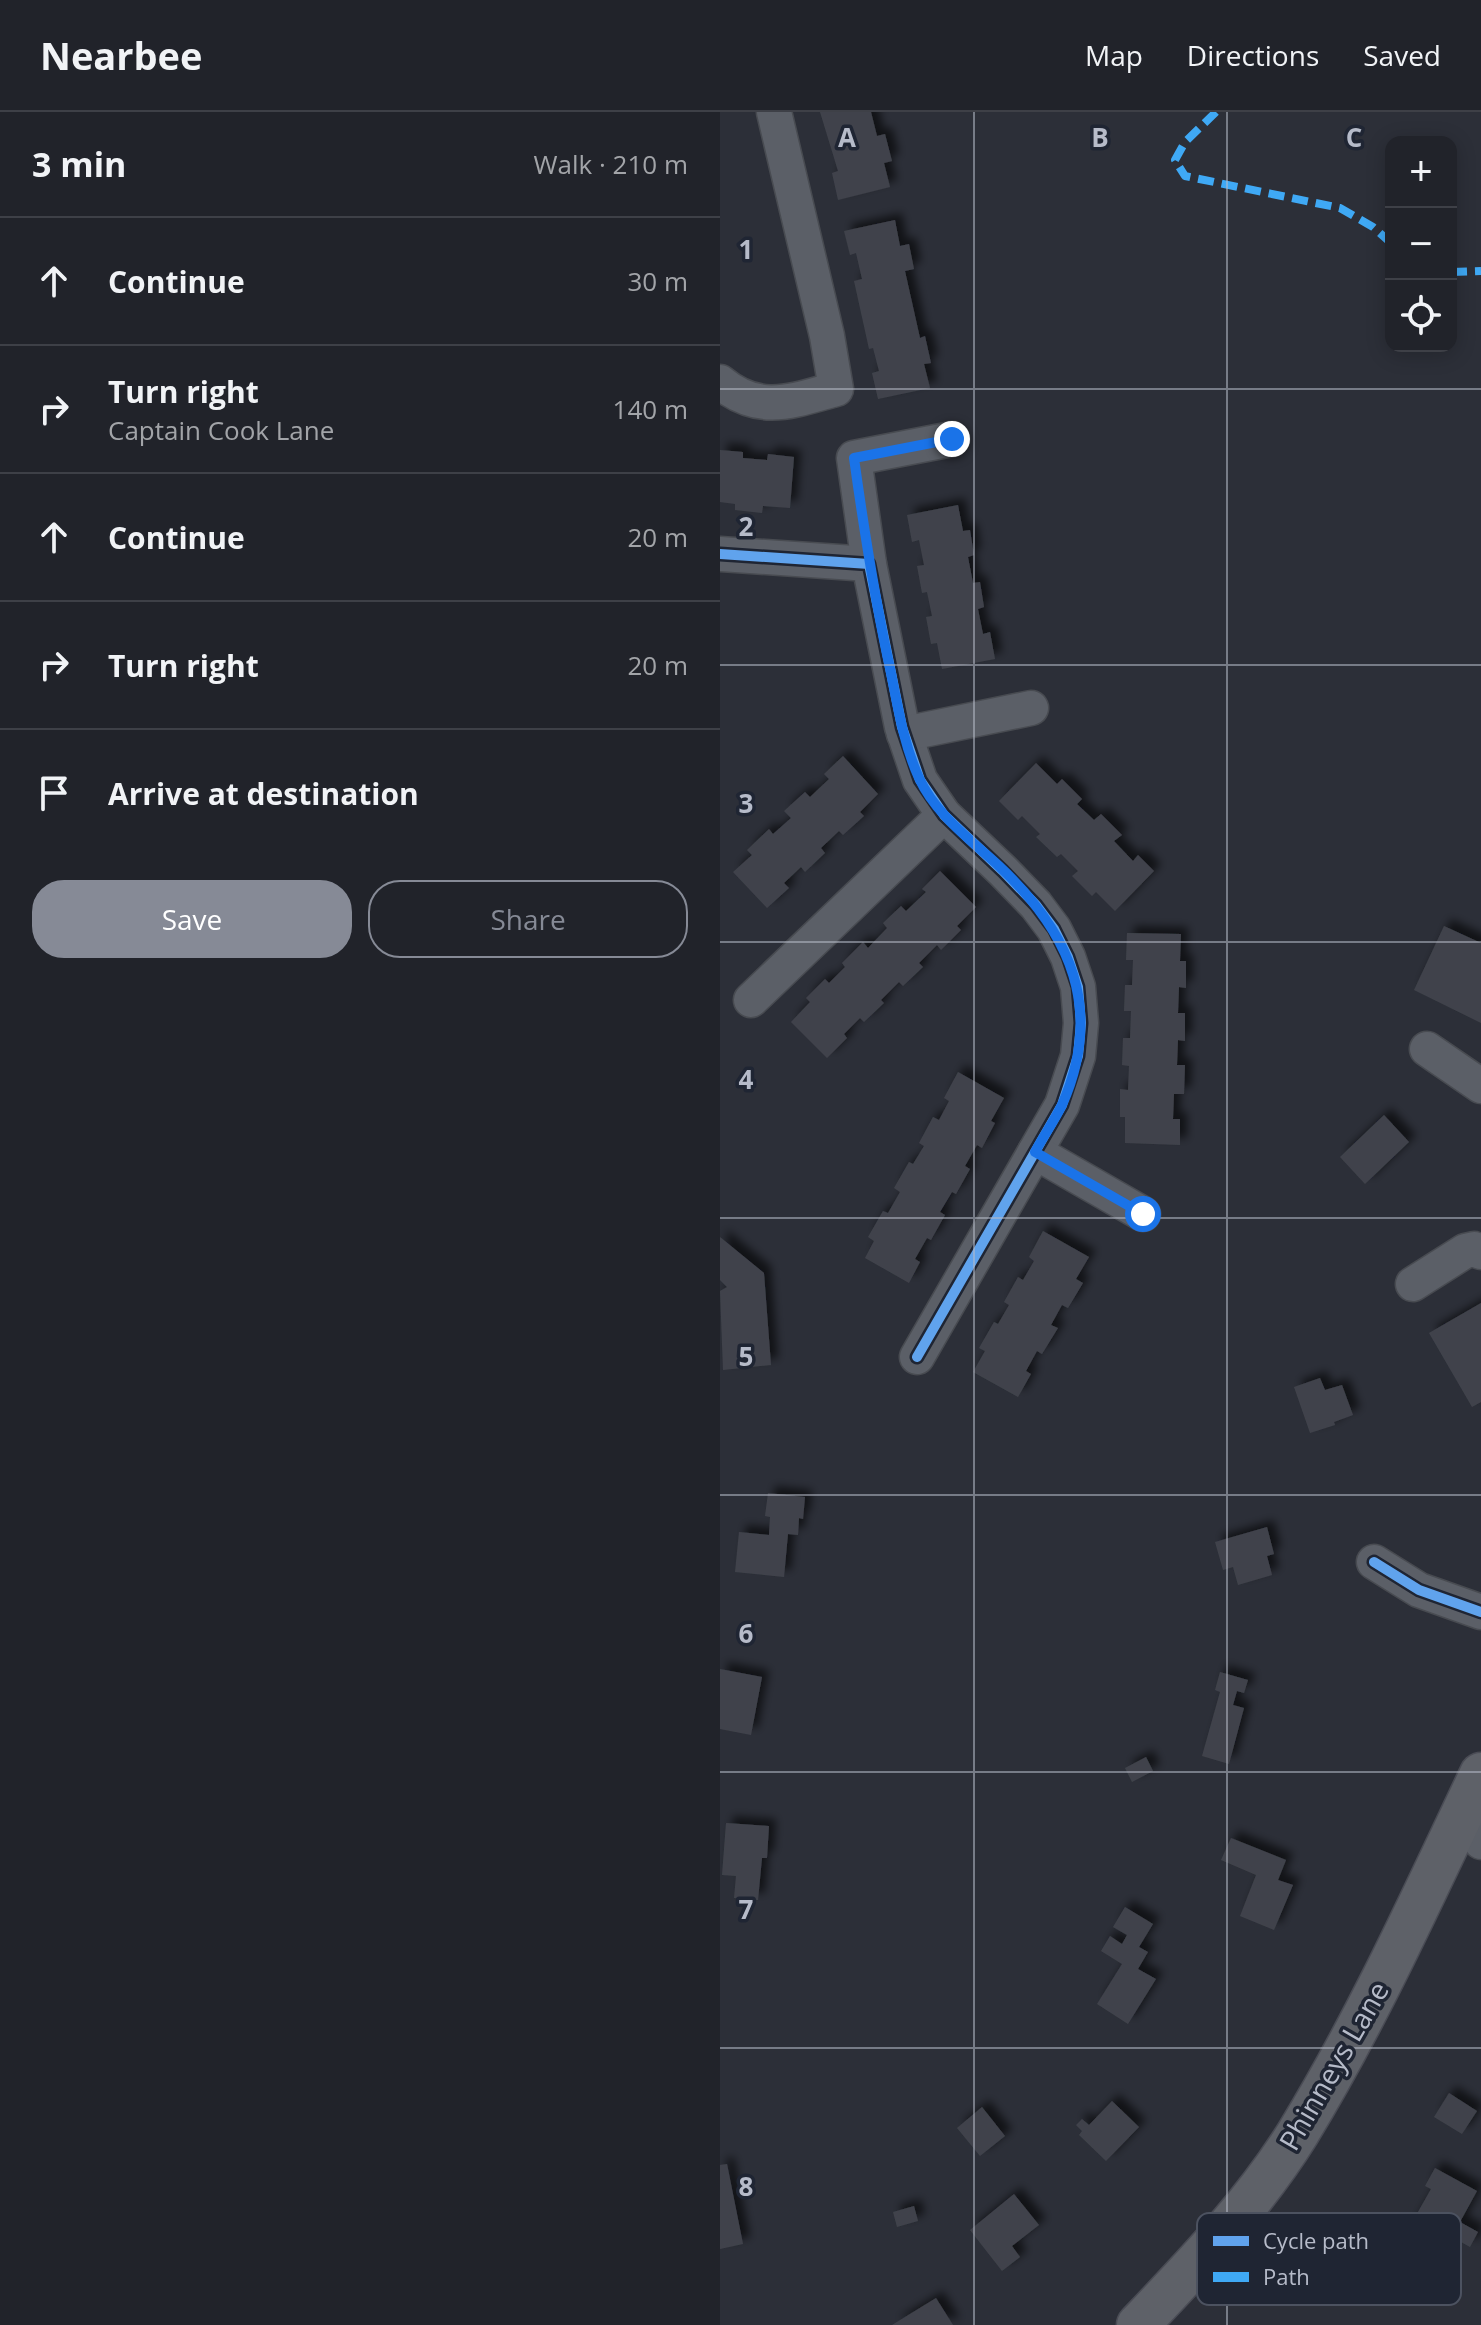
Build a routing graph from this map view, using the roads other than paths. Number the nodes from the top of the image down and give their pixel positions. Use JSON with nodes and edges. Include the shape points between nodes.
{"nodes":[{"id":1,"x":774,"y":112,"type":"edge"},
{"id":2,"x":720,"y":382,"type":"edge"},
{"id":3,"x":952,"y":439,"type":"dead end"},
{"id":4,"x":720,"y":554,"type":"edge"},
{"id":5,"x":869,"y":564,"type":"junction"},
{"id":6,"x":1031,"y":708,"type":"dead end"},
{"id":7,"x":904,"y":734,"type":"junction"},
{"id":8,"x":944,"y":815,"type":"junction"},
{"id":9,"x":751,"y":1000,"type":"dead end"},
{"id":10,"x":1427,"y":1049,"type":"dead end"},
{"id":11,"x":1481,"y":1086,"type":"edge"},
{"id":12,"x":1035,"y":1152,"type":"junction"},
{"id":13,"x":1143,"y":1214,"type":"dead end"},
{"id":14,"x":1481,"y":1252,"type":"edge"},
{"id":15,"x":1413,"y":1284,"type":"dead end"},
{"id":16,"x":917,"y":1357,"type":"dead end"},
{"id":17,"x":1374,"y":1562,"type":"dead end"},
{"id":18,"x":1481,"y":1612,"type":"edge"},
{"id":19,"x":1477,"y":1806,"type":"edge"},
{"id":20,"x":1239,"y":2213,"type":"edge"},
{"id":21,"x":1197,"y":2262,"type":"edge"},
{"id":22,"x":1149,"y":2321,"type":"edge"}],
"edges":[{"from":1,"to":2,"type":"street","via":[[836,389],[779,404],[743,396]]},
{"from":3,"to":5,"type":"street","via":[[854,458]]},
{"from":4,"to":5,"type":"street"},
{"from":5,"to":7,"type":"street"},
{"from":6,"to":7,"type":"street"},
{"from":7,"to":8,"type":"street","via":[[920,780]]},
{"from":8,"to":9,"type":"street"},
{"from":8,"to":12,"type":"street","via":[[1036,905],[1054,929],[1078,987],[1078,1056],[1062,1105]]},
{"from":10,"to":11,"type":"street"},
{"from":12,"to":13,"type":"street"},
{"from":12,"to":16,"type":"street"},
{"from":14,"to":15,"type":"street","via":[[1465,1251]]},
{"from":17,"to":18,"type":"street","via":[[1419,1590]]},
{"from":19,"to":20,"type":"main road","name":"Phinneys Lane","via":[[1359,2030],[1297,2134]]},
{"from":21,"to":22,"type":"main road","name":"Phinneys Lane"}]}
